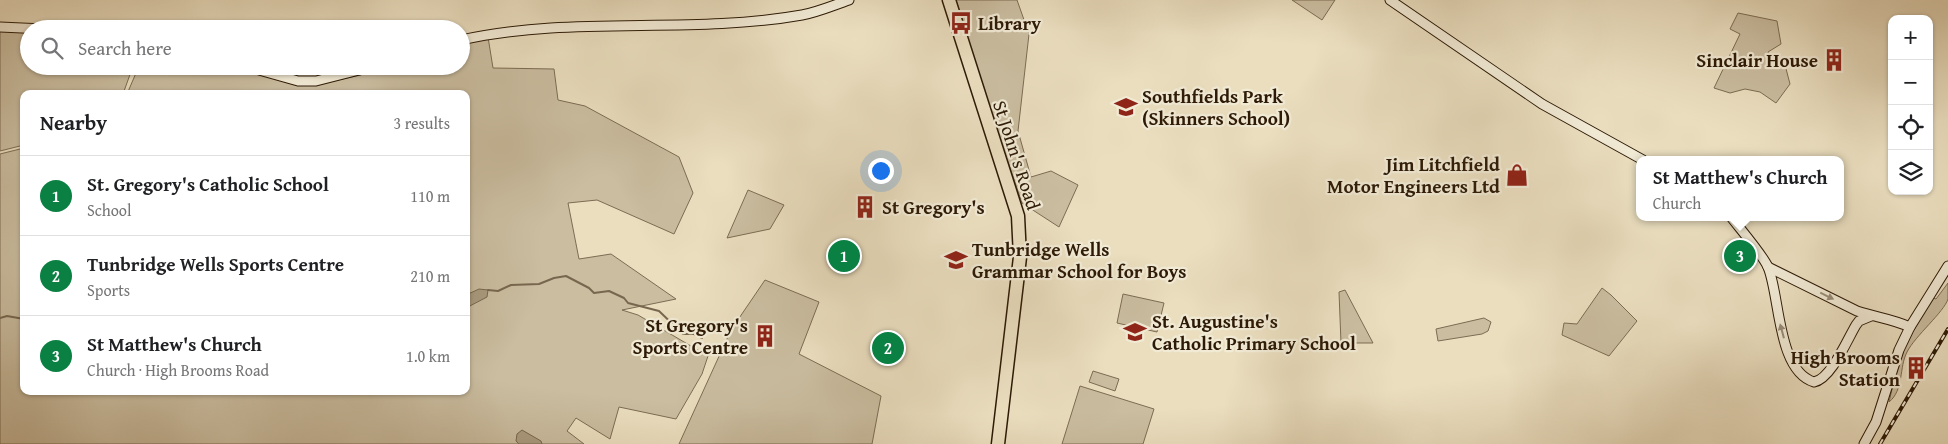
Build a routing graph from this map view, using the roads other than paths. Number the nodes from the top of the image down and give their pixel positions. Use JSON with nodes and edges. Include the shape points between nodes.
{"nodes":[{"id":1,"x":849,"y":0,"type":"edge"},
{"id":2,"x":949,"y":0,"type":"edge"},
{"id":3,"x":1390,"y":0,"type":"edge"},
{"id":4,"x":0,"y":27,"type":"edge"},
{"id":5,"x":20,"y":28,"type":"edge"},
{"id":6,"x":470,"y":38,"type":"edge"},
{"id":7,"x":277,"y":75,"type":"edge"},
{"id":8,"x":337,"y":75,"type":"edge"},
{"id":9,"x":1636,"y":156,"type":"edge"},
{"id":10,"x":1735,"y":221,"type":"edge"},
{"id":11,"x":1948,"y":266,"type":"edge"},
{"id":12,"x":1768,"y":267,"type":"junction"},
{"id":13,"x":1871,"y":316,"type":"junction"},
{"id":14,"x":1910,"y":327,"type":"junction"},
{"id":15,"x":998,"y":444,"type":"edge"},
{"id":16,"x":1864,"y":444,"type":"edge"}],
"edges":[{"from":1,"to":6,"type":"street","via":[[804,15],[726,24],[573,26]]},
{"from":2,"to":15,"type":"highway","name":"St John's Road","via":[[1018,216],[1020,256]]},
{"from":3,"to":9,"type":"street","via":[[1542,104]]},
{"from":4,"to":5,"type":"street"},
{"from":7,"to":8,"type":"street","via":[[298,81]]},
{"from":10,"to":12,"type":"street"},
{"from":11,"to":14,"type":"street"},
{"from":12,"to":13,"type":"street","one_way":true},
{"from":13,"to":12,"type":"street","one_way":true,"via":[[1859,321],[1824,377],[1818,381],[1810,380],[1788,353]]},
{"from":13,"to":14,"type":"street","via":[[1891,319]]},
{"from":14,"to":16,"type":"street","via":[[1899,350],[1876,422]]}]}
